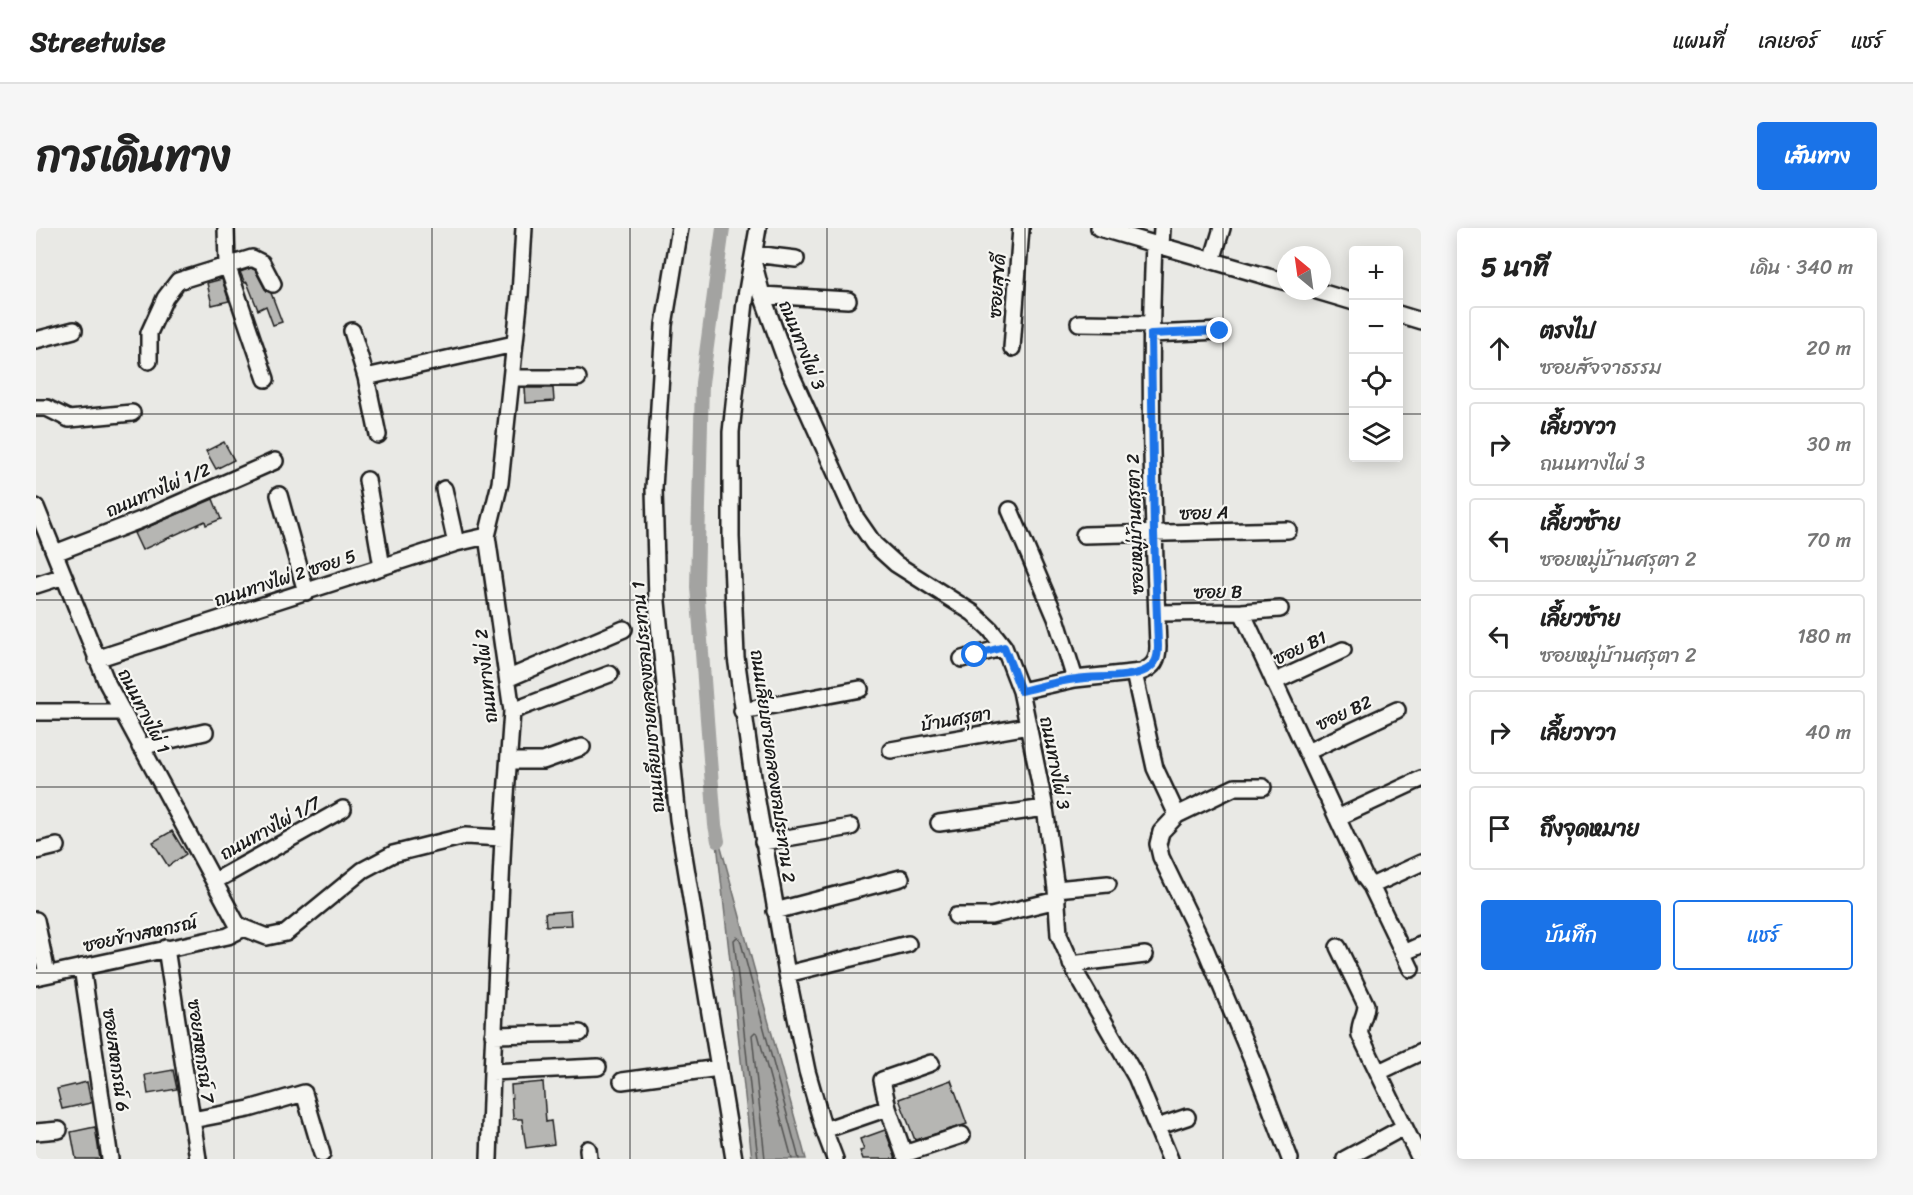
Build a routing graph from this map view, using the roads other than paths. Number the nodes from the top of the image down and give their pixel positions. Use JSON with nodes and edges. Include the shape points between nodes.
{"nodes":[{"id":1,"x":226,"y":228,"type":"edge"},
{"id":2,"x":524,"y":228,"type":"edge"},
{"id":3,"x":680,"y":228,"type":"edge"},
{"id":4,"x":758,"y":228,"type":"edge"},
{"id":5,"x":1021,"y":228,"type":"edge"},
{"id":6,"x":1099,"y":228,"type":"edge"},
{"id":7,"x":1162,"y":228,"type":"edge"},
{"id":8,"x":1222,"y":228,"type":"edge"},
{"id":9,"x":1158,"y":245,"type":"junction"},
{"id":10,"x":753,"y":258,"type":"junction"},
{"id":11,"x":796,"y":260,"type":"dead end"},
{"id":12,"x":1212,"y":261,"type":"junction"},
{"id":13,"x":227,"y":265,"type":"junction"},
{"id":14,"x":1277,"y":279,"type":"edge"},
{"id":15,"x":273,"y":284,"type":"dead end"},
{"id":16,"x":1331,"y":295,"type":"edge"},
{"id":17,"x":762,"y":296,"type":"junction"},
{"id":18,"x":848,"y":300,"type":"dead end"},
{"id":19,"x":1349,"y":301,"type":"edge"},
{"id":20,"x":1403,"y":316,"type":"edge"},
{"id":21,"x":1421,"y":321,"type":"edge"},
{"id":22,"x":1079,"y":322,"type":"dead end"},
{"id":23,"x":1150,"y":329,"type":"junction"},
{"id":24,"x":74,"y":330,"type":"dead end"},
{"id":25,"x":352,"y":331,"type":"dead end"},
{"id":26,"x":1220,"y":331,"type":"dead end"},
{"id":27,"x":36,"y":340,"type":"edge"},
{"id":28,"x":514,"y":345,"type":"junction"},
{"id":29,"x":1012,"y":348,"type":"dead end"},
{"id":30,"x":149,"y":361,"type":"dead end"},
{"id":31,"x":366,"y":377,"type":"junction"},
{"id":32,"x":512,"y":378,"type":"junction"},
{"id":33,"x":578,"y":378,"type":"dead end"},
{"id":34,"x":266,"y":379,"type":"dead end"},
{"id":35,"x":36,"y":408,"type":"edge"},
{"id":36,"x":132,"y":413,"type":"dead end"},
{"id":37,"x":378,"y":435,"type":"dead end"},
{"id":38,"x":275,"y":462,"type":"dead end"},
{"id":39,"x":367,"y":480,"type":"dead end"},
{"id":40,"x":444,"y":489,"type":"dead end"},
{"id":41,"x":279,"y":495,"type":"dead end"},
{"id":42,"x":36,"y":507,"type":"edge"},
{"id":43,"x":1010,"y":510,"type":"dead end"},
{"id":44,"x":1288,"y":530,"type":"dead end"},
{"id":45,"x":1154,"y":534,"type":"junction"},
{"id":46,"x":1084,"y":535,"type":"dead end"},
{"id":47,"x":487,"y":536,"type":"junction"},
{"id":48,"x":456,"y":543,"type":"junction"},
{"id":49,"x":55,"y":553,"type":"junction"},
{"id":50,"x":382,"y":567,"type":"junction"},
{"id":51,"x":64,"y":576,"type":"junction"},
{"id":52,"x":36,"y":585,"type":"edge"},
{"id":53,"x":306,"y":592,"type":"junction"},
{"id":54,"x":1280,"y":609,"type":"dead end"},
{"id":55,"x":1242,"y":612,"type":"junction"},
{"id":56,"x":1157,"y":613,"type":"junction"},
{"id":57,"x":624,"y":629,"type":"dead end"},
{"id":58,"x":1004,"y":647,"type":"junction"},
{"id":59,"x":1343,"y":650,"type":"dead end"},
{"id":60,"x":96,"y":659,"type":"junction"},
{"id":61,"x":962,"y":659,"type":"dead end"},
{"id":62,"x":610,"y":674,"type":"dead end"},
{"id":63,"x":1134,"y":674,"type":"junction"},
{"id":64,"x":509,"y":678,"type":"junction"},
{"id":65,"x":1075,"y":679,"type":"junction"},
{"id":66,"x":1274,"y":681,"type":"junction"},
{"id":67,"x":860,"y":689,"type":"dead end"},
{"id":68,"x":1021,"y":691,"type":"junction"},
{"id":69,"x":1397,"y":710,"type":"dead end"},
{"id":70,"x":122,"y":711,"type":"junction"},
{"id":71,"x":513,"y":711,"type":"junction"},
{"id":72,"x":742,"y":711,"type":"junction"},
{"id":73,"x":36,"y":712,"type":"edge"},
{"id":74,"x":1028,"y":726,"type":"junction"},
{"id":75,"x":205,"y":732,"type":"dead end"},
{"id":76,"x":140,"y":747,"type":"junction"},
{"id":77,"x":582,"y":747,"type":"dead end"},
{"id":78,"x":891,"y":750,"type":"dead end"},
{"id":79,"x":1307,"y":752,"type":"junction"},
{"id":80,"x":510,"y":761,"type":"junction"},
{"id":81,"x":1421,"y":779,"type":"edge"},
{"id":82,"x":1263,"y":787,"type":"dead end"},
{"id":83,"x":1045,"y":808,"type":"junction"},
{"id":84,"x":343,"y":809,"type":"dead end"},
{"id":85,"x":1177,"y":814,"type":"junction"},
{"id":86,"x":1337,"y":818,"type":"junction"},
{"id":87,"x":939,"y":823,"type":"dead end"},
{"id":88,"x":851,"y":827,"type":"dead end"},
{"id":89,"x":503,"y":838,"type":"junction"},
{"id":90,"x":763,"y":842,"type":"junction"},
{"id":91,"x":57,"y":846,"type":"dead end"},
{"id":92,"x":36,"y":851,"type":"edge"},
{"id":93,"x":1421,"y":862,"type":"edge"},
{"id":94,"x":901,"y":878,"type":"dead end"},
{"id":95,"x":215,"y":881,"type":"junction"},
{"id":96,"x":1108,"y":884,"type":"dead end"},
{"id":97,"x":1371,"y":886,"type":"junction"},
{"id":98,"x":1057,"y":895,"type":"junction"},
{"id":99,"x":775,"y":911,"type":"junction"},
{"id":100,"x":956,"y":916,"type":"dead end"},
{"id":101,"x":36,"y":920,"type":"edge"},
{"id":102,"x":240,"y":926,"type":"junction"},
{"id":103,"x":908,"y":944,"type":"dead end"},
{"id":104,"x":1421,"y":945,"type":"edge"},
{"id":105,"x":1338,"y":947,"type":"dead end"},
{"id":106,"x":166,"y":948,"type":"junction"},
{"id":107,"x":1403,"y":953,"type":"junction"},
{"id":108,"x":1145,"y":955,"type":"dead end"},
{"id":109,"x":1071,"y":964,"type":"junction"},
{"id":110,"x":82,"y":967,"type":"junction"},
{"id":111,"x":1411,"y":969,"type":"dead end"},
{"id":112,"x":787,"y":974,"type":"junction"},
{"id":113,"x":41,"y":975,"type":"edge"},
{"id":114,"x":580,"y":1033,"type":"dead end"},
{"id":115,"x":493,"y":1035,"type":"junction"},
{"id":116,"x":1421,"y":1052,"type":"edge"},
{"id":117,"x":931,"y":1063,"type":"dead end"},
{"id":118,"x":598,"y":1067,"type":"dead end"},
{"id":119,"x":719,"y":1068,"type":"junction"},
{"id":120,"x":492,"y":1072,"type":"junction"},
{"id":121,"x":1379,"y":1072,"type":"junction"},
{"id":122,"x":622,"y":1081,"type":"dead end"},
{"id":123,"x":888,"y":1108,"type":"junction"},
{"id":124,"x":1187,"y":1117,"type":"dead end"},
{"id":125,"x":192,"y":1120,"type":"junction"},
{"id":126,"x":1157,"y":1127,"type":"junction"},
{"id":127,"x":1404,"y":1127,"type":"junction"},
{"id":128,"x":59,"y":1130,"type":"dead end"},
{"id":129,"x":824,"y":1130,"type":"junction"},
{"id":130,"x":36,"y":1132,"type":"edge"},
{"id":131,"x":962,"y":1135,"type":"dead end"},
{"id":132,"x":322,"y":1154,"type":"dead end"},
{"id":133,"x":110,"y":1159,"type":"edge"},
{"id":134,"x":198,"y":1159,"type":"edge"},
{"id":135,"x":489,"y":1159,"type":"edge"},
{"id":136,"x":734,"y":1159,"type":"edge"},
{"id":137,"x":835,"y":1159,"type":"edge"},
{"id":138,"x":1170,"y":1159,"type":"edge"},
{"id":139,"x":1290,"y":1159,"type":"edge"},
{"id":140,"x":1345,"y":1159,"type":"edge"},
{"id":141,"x":1420,"y":1159,"type":"edge"}],
"edges":[{"from":1,"to":13,"type":"street"},
{"from":2,"to":28,"type":"street","name":"ถนนทางไผ่ 2"},
{"from":3,"to":119,"type":"street","name":"ถนนเลียบชายคลองชลประทาน 1","via":[[664,325],[654,488],[657,602],[678,819]]},
{"from":4,"to":10,"type":"street","name":"ถนนเลียบชายคลองชลประทาน 2"},
{"from":5,"to":29,"type":"street","name":"ซอยสุขดี"},
{"from":6,"to":9,"type":"street"},
{"from":7,"to":9,"type":"street","name":"ซอยหมู่บ้านศรุตา 2"},
{"from":8,"to":12,"type":"street"},
{"from":9,"to":12,"type":"street"},
{"from":9,"to":23,"type":"street","name":"ซอยหมู่บ้านศรุตา 2"},
{"from":10,"to":11,"type":"street"},
{"from":10,"to":17,"type":"street","name":"ถนนทางไผ่ 3"},
{"from":10,"to":72,"type":"street","name":"ถนนเลียบชายคลองชลประทาน 2","via":[[731,432],[731,537]]},
{"from":12,"to":14,"type":"street"},
{"from":13,"to":15,"type":"street","via":[[257,259]]},
{"from":13,"to":30,"type":"street","via":[[178,282],[165,298],[149,333]]},
{"from":13,"to":34,"type":"street"},
{"from":16,"to":19,"type":"street"},
{"from":17,"to":18,"type":"street"},
{"from":17,"to":58,"type":"street","name":"ถนนทางไผ่ 3","via":[[790,372],[856,518],[874,544],[896,564],[973,613]]},
{"from":20,"to":21,"type":"street"},
{"from":22,"to":23,"type":"street"},
{"from":23,"to":26,"type":"street"},
{"from":23,"to":45,"type":"street","name":"ซอยหมู่บ้านศรุตา 2"},
{"from":24,"to":27,"type":"street"},
{"from":25,"to":31,"type":"street"},
{"from":28,"to":31,"type":"street"},
{"from":28,"to":32,"type":"street","name":"ถนนทางไผ่ 2"},
{"from":31,"to":37,"type":"street"},
{"from":32,"to":33,"type":"street"},
{"from":32,"to":47,"type":"street","name":"ถนนทางไผ่ 2","via":[[500,483]]},
{"from":35,"to":36,"type":"street","via":[[47,408],[69,419]]},
{"from":38,"to":49,"type":"street","name":"ถนนทางไผ่ 1/2"},
{"from":39,"to":50,"type":"street"},
{"from":40,"to":48,"type":"street"},
{"from":41,"to":53,"type":"street"},
{"from":42,"to":49,"type":"street","name":"ถนนทางไผ่ 1"},
{"from":43,"to":65,"type":"street","via":[[1056,618]]},
{"from":44,"to":45,"type":"street","name":"ซอย A"},
{"from":45,"to":46,"type":"street","name":"ซอย A"},
{"from":45,"to":56,"type":"street","name":"ซอยหมู่บ้านศรุตา 2"},
{"from":47,"to":48,"type":"street","name":"ถนนทางไผ่ 2 ซอย 5"},
{"from":47,"to":64,"type":"street","name":"ถนนทางไผ่ 2"},
{"from":48,"to":50,"type":"street","name":"ถนนทางไผ่ 2 ซอย 5"},
{"from":49,"to":51,"type":"street","name":"ถนนทางไผ่ 1"},
{"from":50,"to":53,"type":"street","name":"ถนนทางไผ่ 2 ซอย 5"},
{"from":51,"to":52,"type":"street"},
{"from":51,"to":60,"type":"street","name":"ถนนทางไผ่ 1"},
{"from":53,"to":60,"type":"street","name":"ถนนทางไผ่ 2 ซอย 5"},
{"from":54,"to":55,"type":"street","name":"ซอย B"},
{"from":55,"to":56,"type":"street","name":"ซอย B"},
{"from":55,"to":66,"type":"street"},
{"from":56,"to":63,"type":"street","name":"ซอยหมู่บ้านศรุตา 2","via":[[1157,660],[1148,669]]},
{"from":57,"to":64,"type":"street"},
{"from":58,"to":61,"type":"street"},
{"from":58,"to":68,"type":"street","name":"ถนนทางไผ่ 3"},
{"from":59,"to":66,"type":"street","name":"ซอย B1"},
{"from":60,"to":70,"type":"street","name":"ถนนทางไผ่ 1"},
{"from":62,"to":71,"type":"street"},
{"from":63,"to":65,"type":"street"},
{"from":63,"to":85,"type":"street","via":[[1155,768]]},
{"from":64,"to":71,"type":"street","name":"ถนนทางไผ่ 2"},
{"from":65,"to":68,"type":"street"},
{"from":66,"to":79,"type":"street"},
{"from":67,"to":72,"type":"street"},
{"from":68,"to":74,"type":"street","name":"ถนนทางไผ่ 3"},
{"from":69,"to":79,"type":"street","name":"ซอย B2"},
{"from":70,"to":73,"type":"street"},
{"from":70,"to":76,"type":"street","name":"ถนนทางไผ่ 1"},
{"from":71,"to":80,"type":"street","name":"ถนนทางไผ่ 2"},
{"from":72,"to":90,"type":"street","name":"ถนนเลียบชายคลองชลประทาน 2"},
{"from":74,"to":78,"type":"street","name":"บ้านศรุตา"},
{"from":74,"to":83,"type":"street","name":"ถนนทางไผ่ 3"},
{"from":75,"to":76,"type":"street"},
{"from":76,"to":95,"type":"street","name":"ถนนทางไผ่ 1"},
{"from":77,"to":80,"type":"street","via":[[543,760]]},
{"from":79,"to":86,"type":"street"},
{"from":80,"to":89,"type":"street","name":"ถนนทางไผ่ 2"},
{"from":81,"to":86,"type":"street"},
{"from":82,"to":85,"type":"street","via":[[1235,787]]},
{"from":83,"to":87,"type":"street"},
{"from":83,"to":98,"type":"street","name":"ถนนทางไผ่ 3"},
{"from":84,"to":95,"type":"street","name":"ถนนทางไผ่ 1/7"},
{"from":85,"to":139,"type":"street","via":[[1161,832],[1161,857],[1205,948]]},
{"from":86,"to":97,"type":"street"},
{"from":88,"to":90,"type":"street"},
{"from":89,"to":102,"type":"street","via":[[465,836],[393,854],[363,870],[286,933],[267,937]]},
{"from":89,"to":115,"type":"street","name":"ถนนทางไผ่ 2"},
{"from":90,"to":99,"type":"street","name":"ถนนเลียบชายคลองชลประทาน 2"},
{"from":91,"to":92,"type":"street"},
{"from":93,"to":97,"type":"street"},
{"from":94,"to":99,"type":"street"},
{"from":95,"to":102,"type":"street","name":"ถนนทางไผ่ 1"},
{"from":96,"to":98,"type":"street"},
{"from":97,"to":107,"type":"street"},
{"from":98,"to":100,"type":"street","via":[[991,916]]},
{"from":98,"to":109,"type":"street","name":"ถนนทางไผ่ 3","via":[[1059,935]]},
{"from":99,"to":112,"type":"street","name":"ถนนเลียบชายคลองชลประทาน 2"},
{"from":101,"to":113,"type":"street"},
{"from":102,"to":106,"type":"street","name":"ซอยข้างสหกรณ์","via":[[228,936]]},
{"from":103,"to":112,"type":"street"},
{"from":104,"to":107,"type":"street"},
{"from":105,"to":121,"type":"street","via":[[1365,1001],[1360,1035]]},
{"from":106,"to":110,"type":"street","name":"ซอยข้างสหกรณ์"},
{"from":106,"to":125,"type":"street","name":"ซอยสหกรณ์ 7"},
{"from":107,"to":111,"type":"street"},
{"from":108,"to":109,"type":"street"},
{"from":109,"to":126,"type":"street","name":"ถนนทางไผ่ 3","via":[[1136,1077]]},
{"from":110,"to":113,"type":"street","name":"ซอยข้างสหกรณ์"},
{"from":110,"to":133,"type":"street","name":"ซอยสหกรณ์ 6"},
{"from":112,"to":129,"type":"street","name":"ถนนเลียบชายคลองชลประทาน 2"},
{"from":114,"to":115,"type":"street"},
{"from":115,"to":120,"type":"street","name":"ถนนทางไผ่ 2"},
{"from":116,"to":121,"type":"street"},
{"from":117,"to":123,"type":"street","via":[[882,1080]]},
{"from":118,"to":120,"type":"street"},
{"from":119,"to":122,"type":"street"},
{"from":119,"to":136,"type":"street","name":"ถนนเลียบชายคลองชลประทาน 1"},
{"from":120,"to":135,"type":"street","name":"ถนนทางไผ่ 2"},
{"from":121,"to":127,"type":"street"},
{"from":123,"to":129,"type":"street"},
{"from":123,"to":131,"type":"street","via":[[904,1155]]},
{"from":124,"to":126,"type":"street"},
{"from":125,"to":132,"type":"street","via":[[304,1093]]},
{"from":125,"to":134,"type":"street","name":"ซอยสหกรณ์ 7"},
{"from":126,"to":138,"type":"street","name":"ถนนทางไผ่ 3"},
{"from":127,"to":140,"type":"street"},
{"from":127,"to":141,"type":"street"},
{"from":128,"to":130,"type":"street"},
{"from":129,"to":137,"type":"street","name":"ถนนเลียบชายคลองชลประทาน 2"}]}
